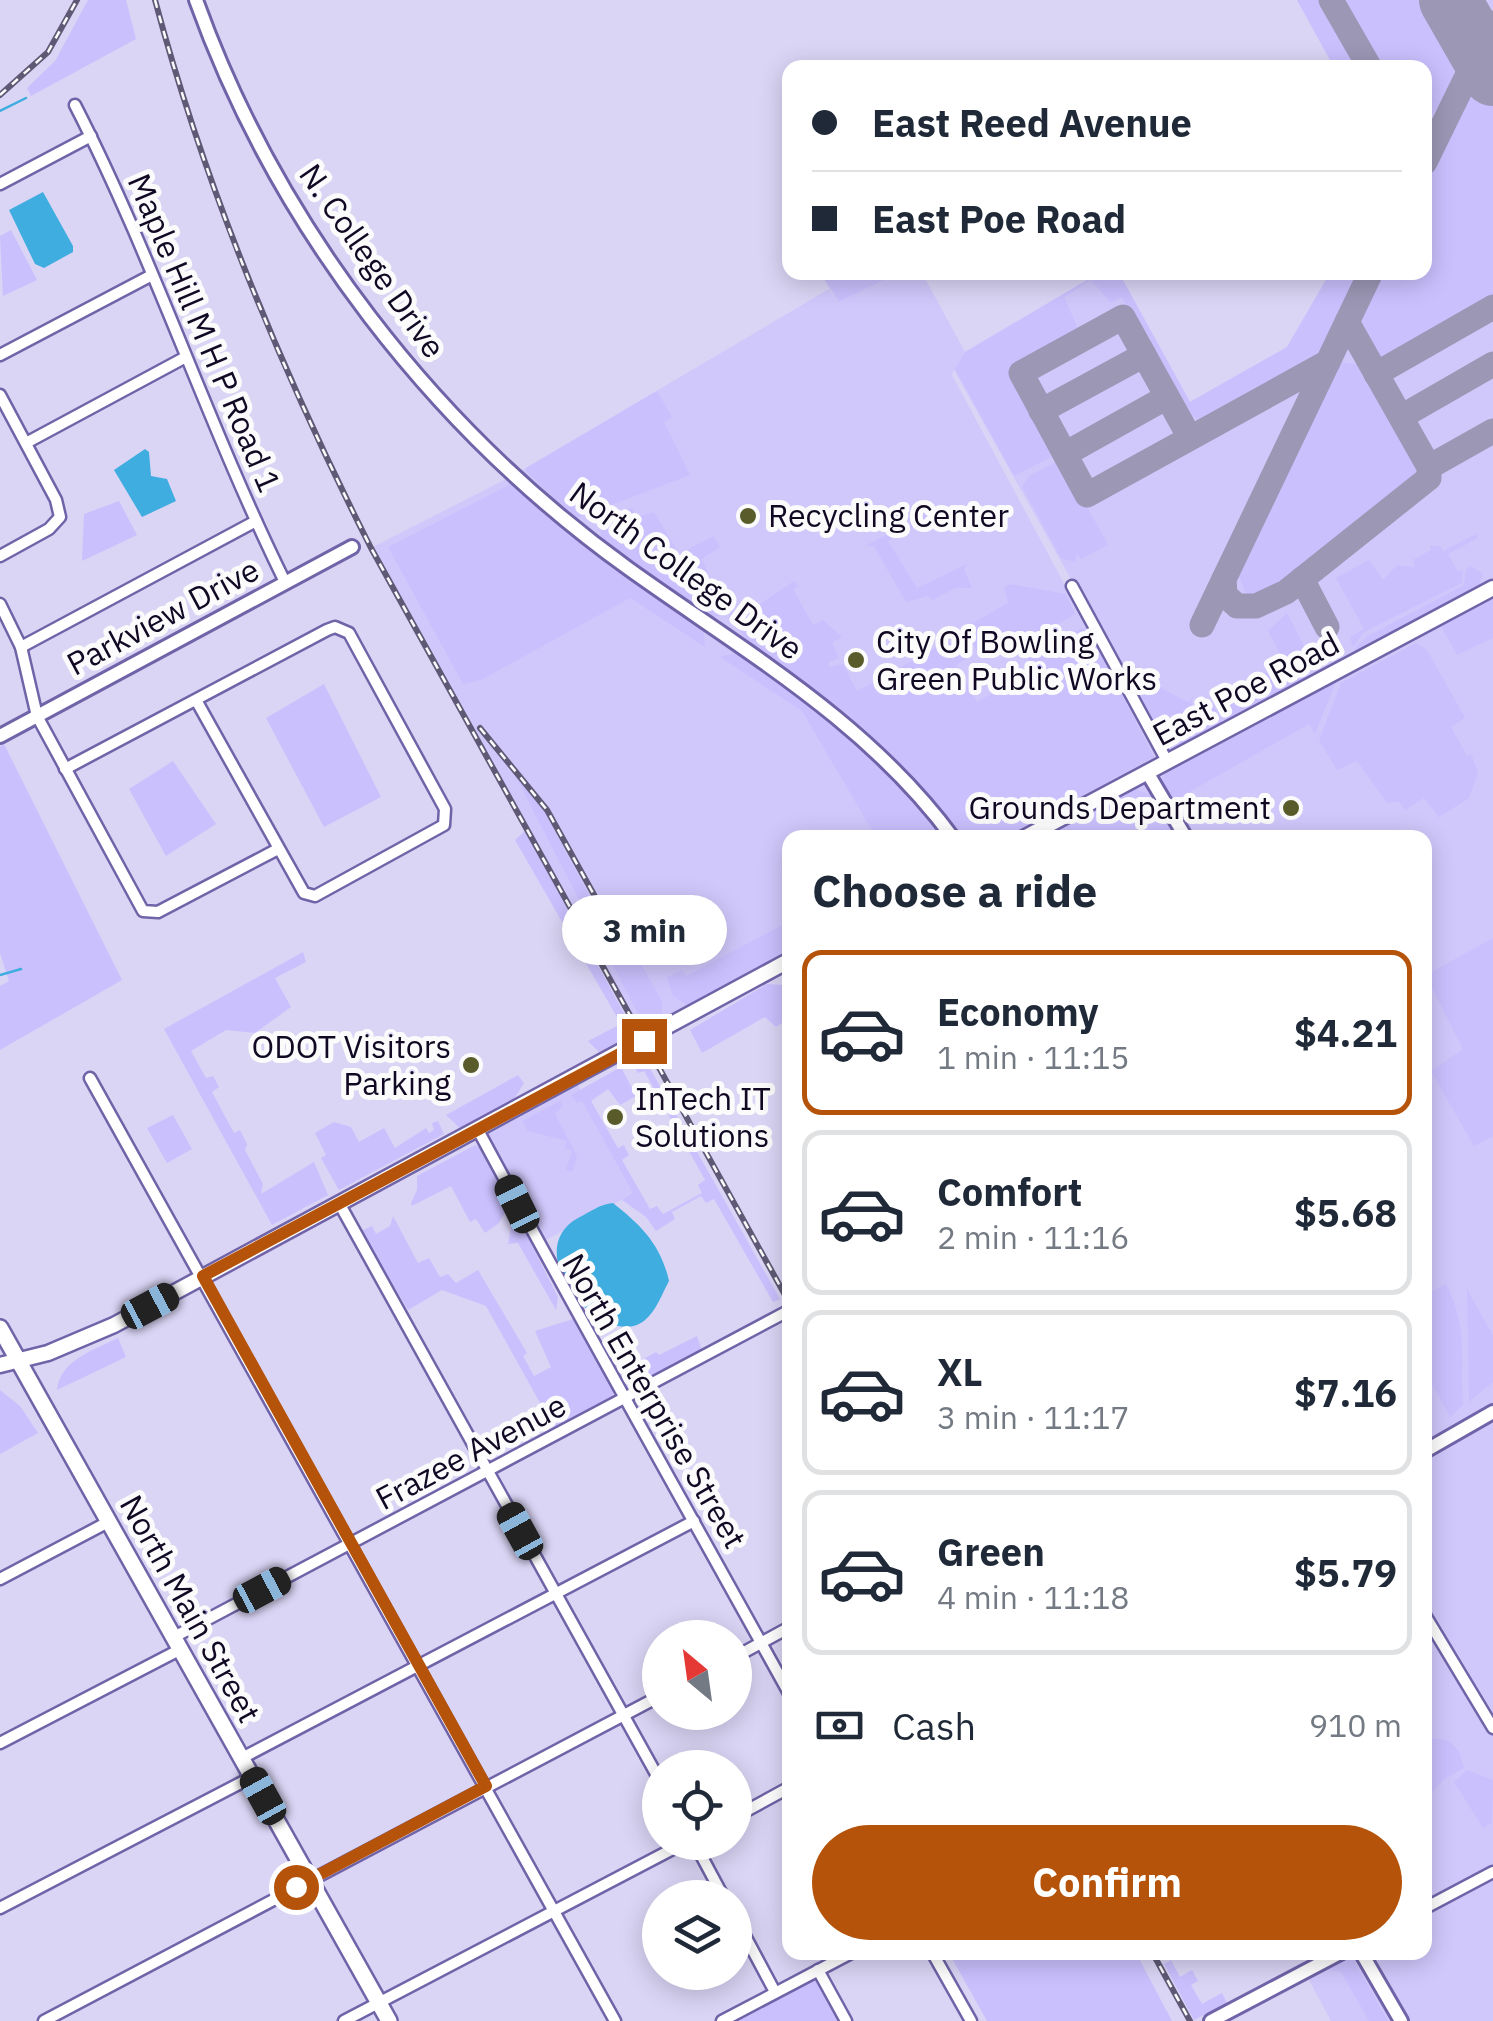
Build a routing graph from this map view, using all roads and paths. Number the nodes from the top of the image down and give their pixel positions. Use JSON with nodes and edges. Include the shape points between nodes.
{"nodes":[{"id":1,"x":196,"y":0,"type":"edge"},
{"id":2,"x":75,"y":105,"type":"dead end"},
{"id":3,"x":91,"y":136,"type":"junction"},
{"id":4,"x":0,"y":184,"type":"edge"},
{"id":5,"x":152,"y":275,"type":"junction"},
{"id":6,"x":0,"y":355,"type":"edge"},
{"id":7,"x":184,"y":358,"type":"junction"},
{"id":8,"x":0,"y":395,"type":"edge"},
{"id":9,"x":26,"y":443,"type":"junction"},
{"id":10,"x":514,"y":475,"type":"joint"},
{"id":11,"x":256,"y":521,"type":"junction"},
{"id":12,"x":352,"y":546,"type":"dead end"},
{"id":13,"x":0,"y":556,"type":"edge"},
{"id":14,"x":285,"y":582,"type":"junction"},
{"id":15,"x":1072,"y":586,"type":"dead end"},
{"id":16,"x":1493,"y":588,"type":"edge"},
{"id":17,"x":0,"y":604,"type":"edge"},
{"id":18,"x":21,"y":647,"type":"junction"},
{"id":19,"x":196,"y":700,"type":"junction"},
{"id":20,"x":37,"y":716,"type":"junction"},
{"id":21,"x":0,"y":736,"type":"edge"},
{"id":22,"x":1167,"y":762,"type":"junction"},
{"id":23,"x":65,"y":769,"type":"junction"},
{"id":24,"x":1147,"y":772,"type":"junction"},
{"id":25,"x":946,"y":830,"type":"edge"},
{"id":26,"x":1039,"y":830,"type":"edge"},
{"id":27,"x":1181,"y":830,"type":"edge"},
{"id":28,"x":278,"y":849,"type":"junction"},
{"id":29,"x":782,"y":968,"type":"edge"},
{"id":30,"x":90,"y":1078,"type":"dead end"},
{"id":31,"x":478,"y":1130,"type":"junction"},
{"id":32,"x":339,"y":1203,"type":"junction"},
{"id":33,"x":203,"y":1276,"type":"junction"},
{"id":34,"x":782,"y":1314,"type":"edge"},
{"id":35,"x":0,"y":1328,"type":"edge"},
{"id":36,"x":17,"y":1360,"type":"junction"},
{"id":37,"x":0,"y":1365,"type":"edge"},
{"id":38,"x":626,"y":1398,"type":"junction"},
{"id":39,"x":1493,"y":1412,"type":"edge"},
{"id":40,"x":1432,"y":1447,"type":"edge"},
{"id":41,"x":488,"y":1471,"type":"junction"},
{"id":42,"x":694,"y":1521,"type":"junction"},
{"id":43,"x":110,"y":1522,"type":"junction"},
{"id":44,"x":351,"y":1543,"type":"junction"},
{"id":45,"x":0,"y":1579,"type":"edge"},
{"id":46,"x":554,"y":1592,"type":"junction"},
{"id":47,"x":1432,"y":1628,"type":"edge"},
{"id":48,"x":782,"y":1631,"type":"edge"},
{"id":49,"x":178,"y":1643,"type":"junction"},
{"id":50,"x":761,"y":1643,"type":"junction"},
{"id":51,"x":752,"y":1648,"type":"edge"},
{"id":52,"x":418,"y":1664,"type":"junction"},
{"id":53,"x":782,"y":1681,"type":"edge"},
{"id":54,"x":642,"y":1706,"type":"edge"},
{"id":55,"x":624,"y":1716,"type":"junction"},
{"id":56,"x":1493,"y":1728,"type":"edge"},
{"id":57,"x":0,"y":1743,"type":"edge"},
{"id":58,"x":643,"y":1750,"type":"edge"},
{"id":59,"x":242,"y":1758,"type":"junction"},
{"id":60,"x":252,"y":1776,"type":"junction"},
{"id":61,"x":486,"y":1786,"type":"junction"},
{"id":62,"x":782,"y":1791,"type":"edge"},
{"id":63,"x":752,"y":1808,"type":"edge"},
{"id":64,"x":654,"y":1860,"type":"edge"},
{"id":65,"x":1493,"y":1872,"type":"edge"},
{"id":66,"x":309,"y":1881,"type":"junction"},
{"id":67,"x":1432,"y":1904,"type":"edge"},
{"id":68,"x":0,"y":1908,"type":"edge"},
{"id":69,"x":555,"y":1910,"type":"junction"},
{"id":70,"x":752,"y":1948,"type":"edge"},
{"id":71,"x":837,"y":1960,"type":"edge"},
{"id":72,"x":937,"y":1960,"type":"edge"},
{"id":73,"x":1327,"y":1960,"type":"edge"},
{"id":74,"x":1367,"y":1960,"type":"edge"},
{"id":75,"x":818,"y":1970,"type":"junction"},
{"id":76,"x":775,"y":1992,"type":"junction"},
{"id":77,"x":379,"y":2003,"type":"junction"},
{"id":78,"x":44,"y":2021,"type":"edge"},
{"id":79,"x":344,"y":2021,"type":"edge"},
{"id":80,"x":389,"y":2021,"type":"edge"},
{"id":81,"x":615,"y":2021,"type":"edge"},
{"id":82,"x":722,"y":2021,"type":"edge"},
{"id":83,"x":846,"y":2021,"type":"edge"},
{"id":84,"x":971,"y":2021,"type":"edge"},
{"id":85,"x":1211,"y":2021,"type":"edge"},
{"id":86,"x":1401,"y":2021,"type":"edge"}],
"edges":[{"from":1,"to":10,"type":"street","name":"N. College Drive","via":[[258,138],[331,262],[399,352]]},
{"from":2,"to":3,"type":"street","name":"Maple Hill M H P Road 1"},
{"from":3,"to":4,"type":"street"},
{"from":3,"to":5,"type":"street","name":"Maple Hill M H P Road 1"},
{"from":5,"to":6,"type":"street"},
{"from":5,"to":7,"type":"street","name":"Maple Hill M H P Road 1"},
{"from":7,"to":9,"type":"street"},
{"from":7,"to":11,"type":"street","name":"Maple Hill M H P Road 1"},
{"from":8,"to":9,"type":"street"},
{"from":9,"to":13,"type":"street","via":[[60,517]]},
{"from":10,"to":25,"type":"street","name":"North College Drive","via":[[616,559],[853,728]]},
{"from":11,"to":14,"type":"street","name":"Maple Hill M H P Road 1"},
{"from":11,"to":18,"type":"street"},
{"from":12,"to":14,"type":"street","name":"Parkview Drive"},
{"from":14,"to":20,"type":"street","name":"Parkview Drive"},
{"from":15,"to":22,"type":"street"},
{"from":16,"to":22,"type":"main road","name":"East Poe Road"},
{"from":17,"to":18,"type":"street"},
{"from":18,"to":20,"type":"street"},
{"from":19,"to":23,"type":"street"},
{"from":19,"to":28,"type":"street"},
{"from":19,"to":28,"type":"street","via":[[327,630],[349,633],[448,818],[438,830],[315,896],[304,894]]},
{"from":20,"to":21,"type":"street","name":"Parkview Drive"},
{"from":20,"to":23,"type":"street"},
{"from":22,"to":24,"type":"main road","name":"East Poe Road"},
{"from":23,"to":28,"type":"street","via":[[144,912],[158,912]]},
{"from":24,"to":26,"type":"main road","name":"East Poe Road"},
{"from":24,"to":27,"type":"street"},
{"from":29,"to":31,"type":"main road"},
{"from":30,"to":33,"type":"street"},
{"from":31,"to":32,"type":"main road"},
{"from":31,"to":38,"type":"street","name":"North Enterprise Street"},
{"from":32,"to":33,"type":"main road"},
{"from":32,"to":41,"type":"street"},
{"from":33,"to":36,"type":"main road","via":[[114,1325]]},
{"from":33,"to":44,"type":"street"},
{"from":34,"to":38,"type":"street","name":"Frazee Avenue"},
{"from":35,"to":36,"type":"main road","name":"North Main Street"},
{"from":36,"to":37,"type":"main road"},
{"from":36,"to":43,"type":"main road","name":"North Main Street"},
{"from":38,"to":41,"type":"street","name":"Frazee Avenue"},
{"from":38,"to":42,"type":"street","name":"North Enterprise Street"},
{"from":39,"to":40,"type":"street"},
{"from":41,"to":44,"type":"street","name":"Frazee Avenue"},
{"from":41,"to":46,"type":"street"},
{"from":42,"to":46,"type":"street"},
{"from":42,"to":50,"type":"street","name":"North Enterprise Street"},
{"from":43,"to":45,"type":"street"},
{"from":43,"to":49,"type":"main road","name":"North Main Street"},
{"from":44,"to":49,"type":"street","name":"Frazee Avenue"},
{"from":44,"to":52,"type":"street"},
{"from":46,"to":52,"type":"street"},
{"from":46,"to":55,"type":"street"},
{"from":47,"to":56,"type":"street"},
{"from":48,"to":50,"type":"street"},
{"from":49,"to":57,"type":"street","name":"Frazee Avenue"},
{"from":49,"to":59,"type":"main road","name":"North Main Street"},
{"from":50,"to":51,"type":"street"},
{"from":50,"to":53,"type":"street","name":"North Enterprise Street"},
{"from":52,"to":59,"type":"street"},
{"from":52,"to":61,"type":"street"},
{"from":54,"to":55,"type":"street"},
{"from":55,"to":58,"type":"street"},
{"from":55,"to":61,"type":"street"},
{"from":59,"to":60,"type":"main road","name":"North Main Street"},
{"from":60,"to":66,"type":"main road","name":"North Main Street"},
{"from":60,"to":68,"type":"street"},
{"from":61,"to":66,"type":"street"},
{"from":61,"to":69,"type":"street"},
{"from":62,"to":63,"type":"street"},
{"from":64,"to":69,"type":"street"},
{"from":65,"to":67,"type":"street"},
{"from":66,"to":77,"type":"main road","name":"North Main Street"},
{"from":66,"to":78,"type":"street"},
{"from":69,"to":77,"type":"street"},
{"from":69,"to":81,"type":"street"},
{"from":70,"to":76,"type":"street"},
{"from":71,"to":75,"type":"street"},
{"from":72,"to":84,"type":"street"},
{"from":73,"to":85,"type":"street"},
{"from":74,"to":86,"type":"street"},
{"from":75,"to":76,"type":"street"},
{"from":75,"to":83,"type":"street"},
{"from":76,"to":82,"type":"street"},
{"from":77,"to":79,"type":"street"},
{"from":77,"to":80,"type":"main road","name":"North Main Street"}]}
